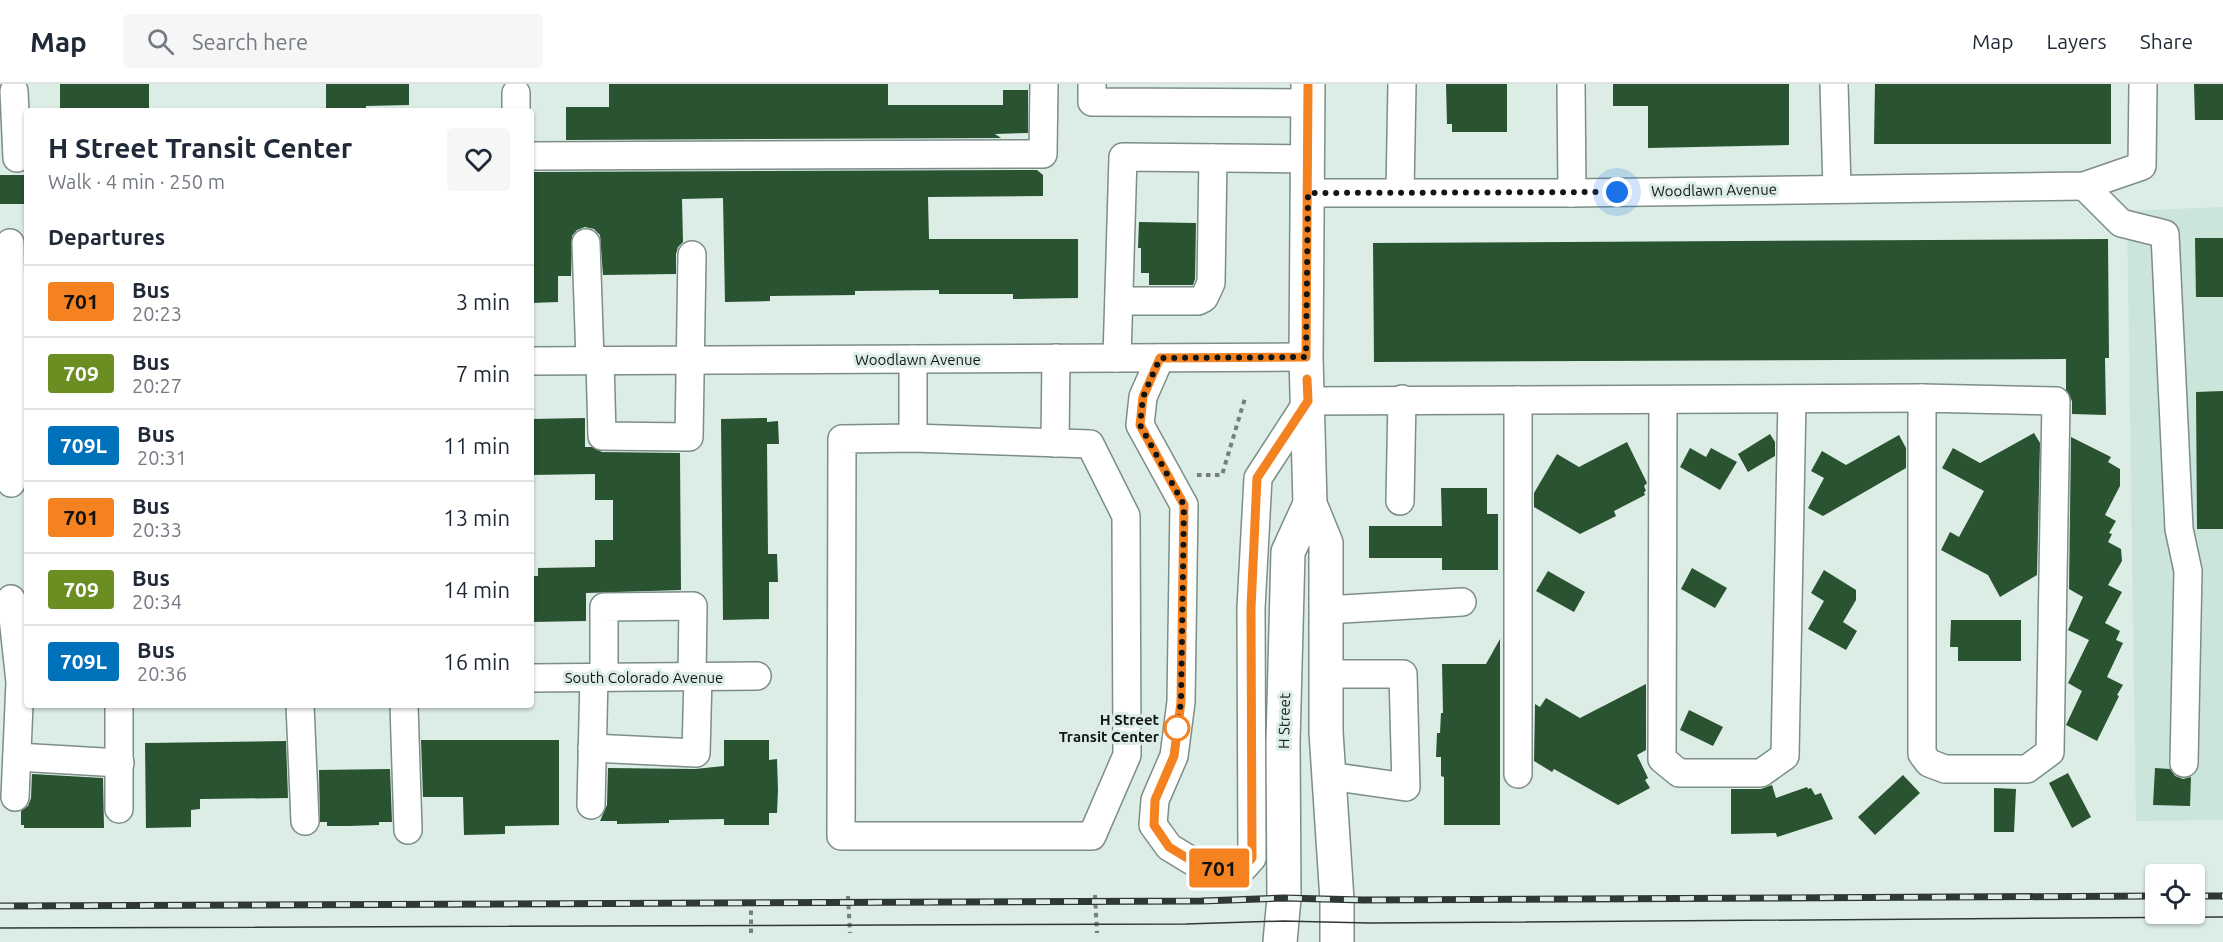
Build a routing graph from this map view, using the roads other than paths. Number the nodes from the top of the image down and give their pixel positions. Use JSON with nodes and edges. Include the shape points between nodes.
{"nodes":[{"id":1,"x":1044,"y":84,"type":"edge"},
{"id":2,"x":1092,"y":84,"type":"edge"},
{"id":3,"x":1105,"y":84,"type":"edge"},
{"id":4,"x":1402,"y":84,"type":"edge"},
{"id":5,"x":1571,"y":84,"type":"edge"},
{"id":6,"x":1834,"y":84,"type":"edge"},
{"id":7,"x":2144,"y":84,"type":"edge"},
{"id":8,"x":14,"y":91,"type":"dead end"},
{"id":9,"x":1308,"y":92,"type":"edge"},
{"id":10,"x":534,"y":156,"type":"edge"},
{"id":11,"x":14,"y":158,"type":"edge"},
{"id":12,"x":1213,"y":158,"type":"junction"},
{"id":13,"x":1308,"y":159,"type":"junction"},
{"id":14,"x":2084,"y":186,"type":"junction"},
{"id":15,"x":1838,"y":188,"type":"junction"},
{"id":16,"x":1401,"y":192,"type":"junction"},
{"id":17,"x":1308,"y":193,"type":"junction"},
{"id":18,"x":1572,"y":193,"type":"junction"},
{"id":19,"x":10,"y":243,"type":"dead end"},
{"id":20,"x":586,"y":243,"type":"dead end"},
{"id":21,"x":692,"y":255,"type":"dead end"},
{"id":22,"x":1119,"y":301,"type":"junction"},
{"id":23,"x":1306,"y":357,"type":"junction"},
{"id":24,"x":1056,"y":358,"type":"junction"},
{"id":25,"x":1117,"y":358,"type":"junction"},
{"id":26,"x":1160,"y":358,"type":"junction"},
{"id":27,"x":914,"y":359,"type":"junction"},
{"id":28,"x":595,"y":360,"type":"junction"},
{"id":29,"x":690,"y":360,"type":"junction"},
{"id":30,"x":534,"y":361,"type":"edge"},
{"id":31,"x":13,"y":363,"type":"edge"},
{"id":32,"x":1922,"y":398,"type":"junction"},
{"id":33,"x":1402,"y":399,"type":"junction"},
{"id":34,"x":1792,"y":399,"type":"junction"},
{"id":35,"x":1518,"y":400,"type":"junction"},
{"id":36,"x":1663,"y":400,"type":"junction"},
{"id":37,"x":1308,"y":401,"type":"junction"},
{"id":38,"x":912,"y":438,"type":"junction"},
{"id":39,"x":1054,"y":442,"type":"junction"},
{"id":40,"x":11,"y":483,"type":"dead end"},
{"id":41,"x":1400,"y":501,"type":"dead end"},
{"id":42,"x":1310,"y":504,"type":"junction"},
{"id":43,"x":11,"y":599,"type":"dead end"},
{"id":44,"x":1462,"y":602,"type":"dead end"},
{"id":45,"x":1326,"y":610,"type":"junction"},
{"id":46,"x":1326,"y":674,"type":"junction"},
{"id":47,"x":757,"y":676,"type":"dead end"},
{"id":48,"x":599,"y":677,"type":"junction"},
{"id":49,"x":695,"y":677,"type":"junction"},
{"id":50,"x":534,"y":678,"type":"edge"},
{"id":51,"x":16,"y":682,"type":"edge"},
{"id":52,"x":120,"y":708,"type":"edge"},
{"id":53,"x":300,"y":708,"type":"edge"},
{"id":54,"x":404,"y":708,"type":"edge"},
{"id":55,"x":592,"y":748,"type":"junction"},
{"id":56,"x":17,"y":758,"type":"junction"},
{"id":57,"x":120,"y":763,"type":"junction"},
{"id":58,"x":2184,"y":763,"type":"dead end"},
{"id":59,"x":1518,"y":774,"type":"dead end"},
{"id":60,"x":1329,"y":776,"type":"junction"},
{"id":61,"x":15,"y":797,"type":"dead end"},
{"id":62,"x":591,"y":806,"type":"dead end"},
{"id":63,"x":119,"y":809,"type":"dead end"},
{"id":64,"x":306,"y":821,"type":"dead end"},
{"id":65,"x":408,"y":830,"type":"dead end"},
{"id":66,"x":1281,"y":942,"type":"edge"},
{"id":67,"x":1337,"y":942,"type":"edge"}],
"edges":[{"from":1,"to":10,"type":"street","via":[[1043,154]]},
{"from":2,"to":9,"type":"street","via":[[1092,102]]},
{"from":3,"to":9,"type":"street","via":[[1105,91]]},
{"from":4,"to":16,"type":"street"},
{"from":5,"to":18,"type":"street"},
{"from":6,"to":15,"type":"street"},
{"from":7,"to":14,"type":"street","name":"Woodlawn Avenue","via":[[2142,166]]},
{"from":8,"to":11,"type":"street"},
{"from":9,"to":13,"type":"main road","name":"H Street"},
{"from":12,"to":13,"type":"street"},
{"from":12,"to":22,"type":"street","via":[[1211,283],[1204,298]]},
{"from":12,"to":22,"type":"street","via":[[1123,157]]},
{"from":13,"to":17,"type":"main road","name":"H Street"},
{"from":14,"to":15,"type":"street","name":"Woodlawn Avenue"},
{"from":14,"to":58,"type":"street","via":[[2121,223],[2165,234],[2180,529],[2188,571]]},
{"from":15,"to":18,"type":"street","name":"Woodlawn Avenue"},
{"from":16,"to":17,"type":"street","name":"Woodlawn Avenue"},
{"from":16,"to":18,"type":"street","name":"Woodlawn Avenue"},
{"from":17,"to":23,"type":"main road","name":"H Street"},
{"from":19,"to":31,"type":"street"},
{"from":20,"to":28,"type":"street"},
{"from":21,"to":29,"type":"street"},
{"from":22,"to":25,"type":"street"},
{"from":23,"to":26,"type":"street","name":"Woodlawn Avenue"},
{"from":23,"to":37,"type":"main road","name":"H Street"},
{"from":24,"to":25,"type":"street","name":"Woodlawn Avenue"},
{"from":24,"to":27,"type":"street","name":"Woodlawn Avenue"},
{"from":24,"to":39,"type":"street"},
{"from":25,"to":26,"type":"street","name":"Woodlawn Avenue"},
{"from":26,"to":37,"type":"street","via":[[1143,397],[1140,425],[1184,505],[1181,702],[1174,756],[1155,800],[1154,825],[1169,847],[1197,864],[1224,869],[1244,867],[1252,858],[1251,608],[1257,478]]},
{"from":27,"to":29,"type":"street","name":"Woodlawn Avenue"},
{"from":27,"to":38,"type":"street"},
{"from":28,"to":29,"type":"street","name":"Woodlawn Avenue"},
{"from":28,"to":29,"type":"street","via":[[602,436],[689,437]]},
{"from":28,"to":30,"type":"street","name":"Woodlawn Avenue"},
{"from":31,"to":40,"type":"street"},
{"from":32,"to":32,"type":"street","via":[[2056,401],[2050,752],[2027,769],[1945,769],[1929,764],[1922,754]]},
{"from":32,"to":34,"type":"street"},
{"from":33,"to":35,"type":"street"},
{"from":33,"to":37,"type":"street"},
{"from":33,"to":41,"type":"street"},
{"from":34,"to":36,"type":"street"},
{"from":34,"to":36,"type":"street","via":[[1785,756],[1761,773],[1679,773],[1662,759]]},
{"from":35,"to":36,"type":"street"},
{"from":35,"to":59,"type":"street"},
{"from":37,"to":42,"type":"main road","name":"H Street"},
{"from":38,"to":39,"type":"street"},
{"from":38,"to":39,"type":"street","via":[[842,439],[841,836],[1092,836],[1127,755],[1126,516],[1090,444]]},
{"from":42,"to":45,"type":"main road","name":"H Street","via":[[1326,543]]},
{"from":42,"to":66,"type":"main road","name":"H Street","via":[[1288,552]]},
{"from":43,"to":51,"type":"street"},
{"from":44,"to":45,"type":"street"},
{"from":45,"to":46,"type":"main road","name":"H Street"},
{"from":46,"to":60,"type":"main road","name":"H Street"},
{"from":46,"to":60,"type":"street","via":[[1403,674],[1406,787]]},
{"from":47,"to":49,"type":"street","name":"South Colorado Avenue"},
{"from":48,"to":49,"type":"street","name":"South Colorado Avenue"},
{"from":48,"to":49,"type":"street","via":[[604,607],[693,606]]},
{"from":48,"to":50,"type":"street","name":"South Colorado Avenue"},
{"from":48,"to":55,"type":"street"},
{"from":49,"to":55,"type":"street","via":[[696,753]]},
{"from":51,"to":56,"type":"street"},
{"from":52,"to":57,"type":"street"},
{"from":53,"to":64,"type":"street"},
{"from":54,"to":65,"type":"street"},
{"from":55,"to":62,"type":"street"},
{"from":56,"to":57,"type":"street"},
{"from":56,"to":61,"type":"street"},
{"from":57,"to":63,"type":"street"},
{"from":60,"to":67,"type":"main road","name":"H Street"}]}
